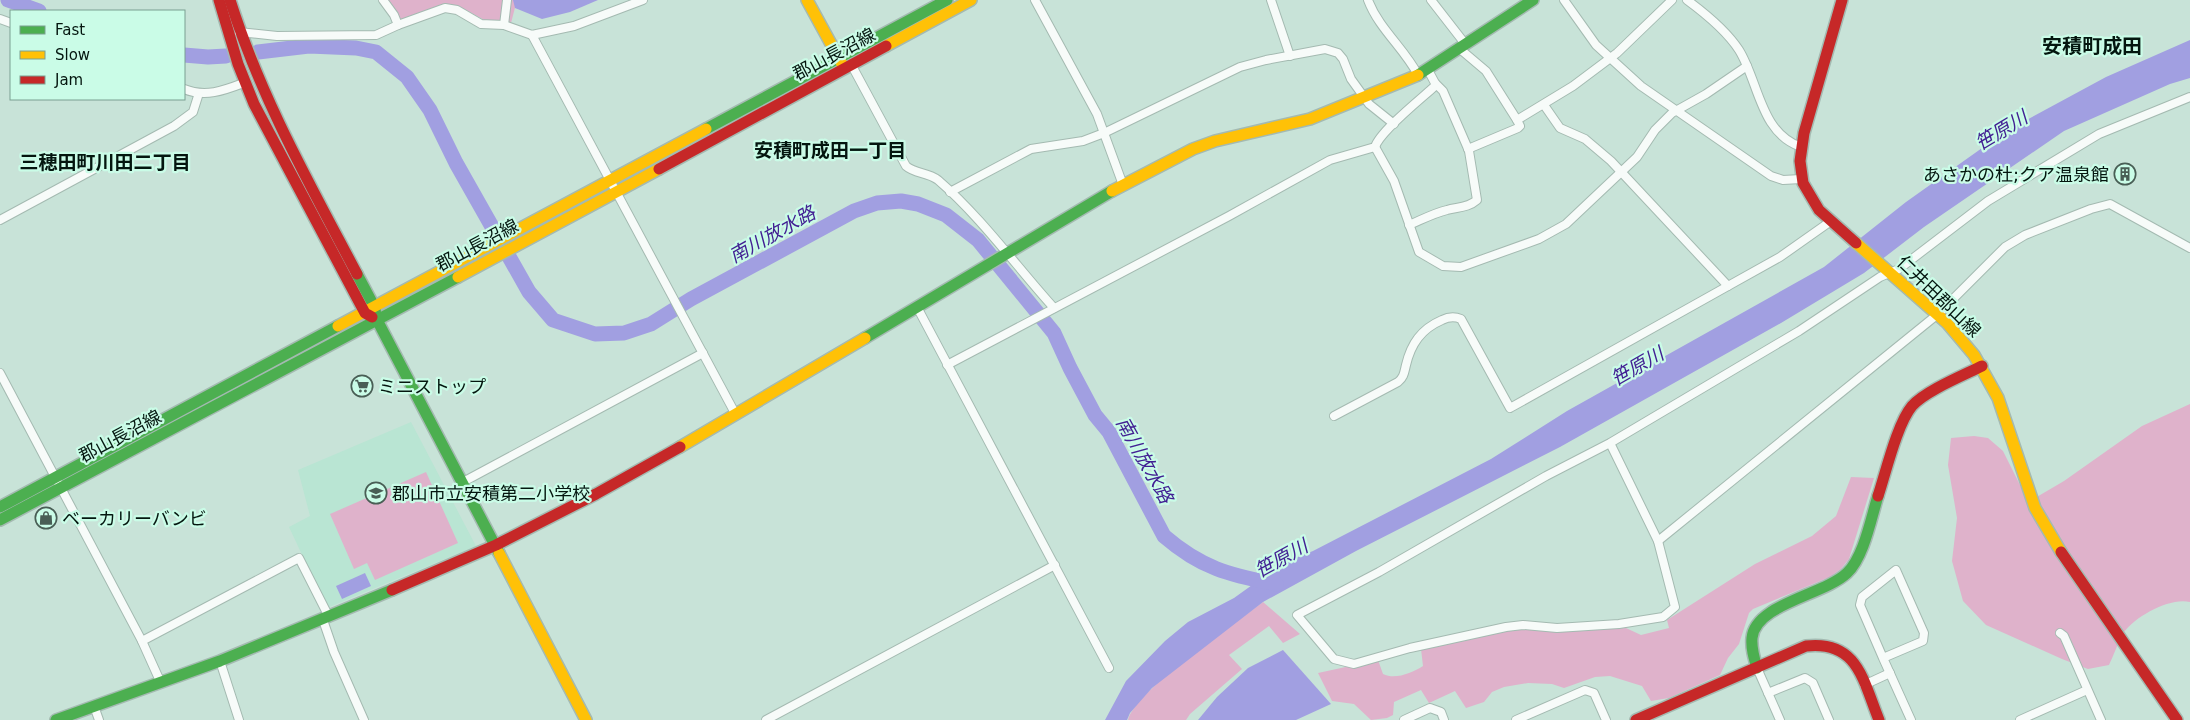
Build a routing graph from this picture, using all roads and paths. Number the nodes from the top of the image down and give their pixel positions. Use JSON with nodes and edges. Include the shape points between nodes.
{"nodes":[{"id":1,"x":220,"y":0,"type":"edge"},
{"id":2,"x":230,"y":0,"type":"edge"},
{"id":3,"x":383,"y":0,"type":"edge"},
{"id":4,"x":508,"y":0,"type":"edge"},
{"id":5,"x":643,"y":0,"type":"edge"},
{"id":6,"x":807,"y":0,"type":"edge"},
{"id":7,"x":947,"y":0,"type":"edge"},
{"id":8,"x":971,"y":0,"type":"edge"},
{"id":9,"x":1035,"y":0,"type":"edge"},
{"id":10,"x":1271,"y":0,"type":"edge"},
{"id":11,"x":1368,"y":0,"type":"edge"},
{"id":12,"x":1431,"y":0,"type":"edge"},
{"id":13,"x":1533,"y":0,"type":"edge"},
{"id":14,"x":1564,"y":0,"type":"edge"},
{"id":15,"x":1672,"y":0,"type":"edge"},
{"id":16,"x":1687,"y":0,"type":"edge"},
{"id":17,"x":1842,"y":0,"type":"edge"},
{"id":18,"x":398,"y":25,"type":"junction"},
{"id":19,"x":504,"y":25,"type":"junction"},
{"id":20,"x":532,"y":35,"type":"junction"},
{"id":21,"x":238,"y":39,"type":"junction"},
{"id":22,"x":1463,"y":47,"type":"junction"},
{"id":23,"x":1290,"y":56,"type":"junction"},
{"id":24,"x":1610,"y":57,"type":"junction"},
{"id":25,"x":845,"y":63,"type":"junction"},
{"id":26,"x":1747,"y":66,"type":"junction"},
{"id":27,"x":1423,"y":73,"type":"junction"},
{"id":28,"x":246,"y":82,"type":"junction"},
{"id":29,"x":1436,"y":84,"type":"junction"},
{"id":30,"x":185,"y":89,"type":"edge"},
{"id":31,"x":199,"y":93,"type":"junction"},
{"id":32,"x":2190,"y":97,"type":"edge"},
{"id":33,"x":1365,"y":98,"type":"junction"},
{"id":34,"x":1544,"y":104,"type":"junction"},
{"id":35,"x":1676,"y":110,"type":"junction"},
{"id":36,"x":1517,"y":120,"type":"junction"},
{"id":37,"x":1394,"y":124,"type":"junction"},
{"id":38,"x":1104,"y":133,"type":"junction"},
{"id":39,"x":1376,"y":147,"type":"junction"},
{"id":40,"x":1801,"y":147,"type":"junction"},
{"id":41,"x":1468,"y":149,"type":"junction"},
{"id":42,"x":1620,"y":173,"type":"junction"},
{"id":43,"x":1801,"y":179,"type":"junction"},
{"id":44,"x":1123,"y":185,"type":"junction"},
{"id":45,"x":614,"y":187,"type":"junction"},
{"id":46,"x":950,"y":192,"type":"junction"},
{"id":47,"x":0,"y":220,"type":"edge"},
{"id":48,"x":1833,"y":224,"type":"junction"},
{"id":49,"x":1409,"y":225,"type":"junction"},
{"id":50,"x":2190,"y":248,"type":"edge"},
{"id":51,"x":1006,"y":254,"type":"junction"},
{"id":52,"x":1889,"y":271,"type":"junction"},
{"id":53,"x":1728,"y":286,"type":"junction"},
{"id":54,"x":917,"y":307,"type":"junction"},
{"id":55,"x":1054,"y":308,"type":"junction"},
{"id":56,"x":372,"y":313,"type":"junction"},
{"id":57,"x":1938,"y":314,"type":"junction"},
{"id":58,"x":702,"y":353,"type":"junction"},
{"id":59,"x":947,"y":365,"type":"junction"},
{"id":60,"x":1982,"y":366,"type":"junction"},
{"id":61,"x":0,"y":373,"type":"edge"},
{"id":62,"x":736,"y":415,"type":"junction"},
{"id":63,"x":1334,"y":416,"type":"dead end"},
{"id":64,"x":1610,"y":443,"type":"junction"},
{"id":65,"x":59,"y":482,"type":"junction"},
{"id":66,"x":463,"y":482,"type":"junction"},
{"id":67,"x":0,"y":507,"type":"edge"},
{"id":68,"x":0,"y":520,"type":"edge"},
{"id":69,"x":1658,"y":541,"type":"junction"},
{"id":70,"x":496,"y":546,"type":"junction"},
{"id":71,"x":1055,"y":565,"type":"junction"},
{"id":72,"x":326,"y":619,"type":"junction"},
{"id":73,"x":2060,"y":634,"type":"dead end"},
{"id":74,"x":142,"y":641,"type":"junction"},
{"id":75,"x":1883,"y":658,"type":"junction"},
{"id":76,"x":220,"y":661,"type":"junction"},
{"id":77,"x":1109,"y":668,"type":"dead end"},
{"id":78,"x":1757,"y":668,"type":"junction"},
{"id":79,"x":1890,"y":674,"type":"junction"},
{"id":80,"x":160,"y":681,"type":"junction"},
{"id":81,"x":1864,"y":685,"type":"junction"},
{"id":82,"x":2087,"y":690,"type":"junction"},
{"id":83,"x":1768,"y":693,"type":"junction"},
{"id":84,"x":94,"y":706,"type":"junction"},
{"id":85,"x":56,"y":720,"type":"edge"},
{"id":86,"x":99,"y":720,"type":"edge"},
{"id":87,"x":239,"y":720,"type":"edge"},
{"id":88,"x":364,"y":720,"type":"edge"},
{"id":89,"x":586,"y":720,"type":"edge"},
{"id":90,"x":766,"y":720,"type":"edge"},
{"id":91,"x":1404,"y":720,"type":"edge"},
{"id":92,"x":1444,"y":720,"type":"edge"},
{"id":93,"x":1516,"y":720,"type":"edge"},
{"id":94,"x":1606,"y":720,"type":"edge"},
{"id":95,"x":1636,"y":720,"type":"edge"},
{"id":96,"x":1780,"y":720,"type":"edge"},
{"id":97,"x":1829,"y":720,"type":"edge"},
{"id":98,"x":1879,"y":720,"type":"edge"},
{"id":99,"x":1910,"y":720,"type":"edge"},
{"id":100,"x":2020,"y":720,"type":"edge"},
{"id":101,"x":2101,"y":720,"type":"edge"},
{"id":102,"x":2177,"y":720,"type":"edge"}],
"edges":[{"from":1,"to":21,"type":"street"},
{"from":2,"to":21,"type":"street"},
{"from":3,"to":18,"type":"street"},
{"from":4,"to":19,"type":"street"},
{"from":5,"to":20,"type":"street","via":[[574,26]]},
{"from":6,"to":25,"type":"street"},
{"from":7,"to":25,"type":"street","name":"郡山長沼線"},
{"from":8,"to":25,"type":"street","name":"郡山長沼線"},
{"from":9,"to":38,"type":"street"},
{"from":10,"to":23,"type":"street"},
{"from":11,"to":27,"type":"street","via":[[1388,34]]},
{"from":12,"to":22,"type":"street"},
{"from":13,"to":22,"type":"street"},
{"from":14,"to":24,"type":"street","via":[[1593,41]]},
{"from":15,"to":24,"type":"street"},
{"from":16,"to":26,"type":"street","via":[[1711,17],[1738,49]]},
{"from":17,"to":40,"type":"street","name":"仁井田郡山線"},
{"from":18,"to":19,"type":"street","via":[[445,8],[457,10],[481,24]]},
{"from":18,"to":21,"type":"street","via":[[376,35]]},
{"from":19,"to":20,"type":"street"},
{"from":20,"to":45,"type":"street"},
{"from":21,"to":28,"type":"street","via":[[238,64]]},
{"from":21,"to":56,"type":"street"},
{"from":22,"to":27,"type":"street"},
{"from":22,"to":36,"type":"street","via":[[1486,71]]},
{"from":23,"to":33,"type":"street","via":[[1325,50],[1338,53]]},
{"from":23,"to":38,"type":"street","via":[[1229,71]]},
{"from":24,"to":34,"type":"street"},
{"from":24,"to":35,"type":"street","via":[[1641,86]]},
{"from":25,"to":45,"type":"street","name":"郡山長沼線"},
{"from":25,"to":46,"type":"street","via":[[906,166],[934,177]]},
{"from":26,"to":35,"type":"street"},
{"from":26,"to":40,"type":"street","via":[[1769,120],[1789,142]]},
{"from":27,"to":29,"type":"street"},
{"from":27,"to":33,"type":"street"},
{"from":28,"to":31,"type":"street","via":[[218,93]]},
{"from":28,"to":56,"type":"street","via":[[275,145]]},
{"from":29,"to":37,"type":"street"},
{"from":29,"to":41,"type":"street","via":[[1443,90]]},
{"from":30,"to":31,"type":"street"},
{"from":31,"to":47,"type":"street","via":[[193,112],[174,126]]},
{"from":32,"to":52,"type":"street","via":[[2099,134],[1988,201],[1908,263]]},
{"from":33,"to":37,"type":"street","via":[[1373,109]]},
{"from":33,"to":44,"type":"street","via":[[1310,118],[1192,149]]},
{"from":34,"to":36,"type":"street"},
{"from":34,"to":42,"type":"street","via":[[1560,128],[1588,140]]},
{"from":35,"to":42,"type":"street","via":[[1655,130],[1638,157]]},
{"from":35,"to":43,"type":"street","via":[[1771,176],[1782,180]]},
{"from":36,"to":41,"type":"street","via":[[1518,128]]},
{"from":37,"to":39,"type":"street","via":[[1378,140]]},
{"from":38,"to":44,"type":"street"},
{"from":38,"to":46,"type":"street","via":[[1083,141],[1031,149]]},
{"from":39,"to":49,"type":"street","via":[[1394,181]]},
{"from":39,"to":55,"type":"street","via":[[1330,160]]},
{"from":40,"to":43,"type":"street","name":"仁井田郡山線"},
{"from":41,"to":49,"type":"street","via":[[1477,200]]},
{"from":42,"to":49,"type":"street","via":[[1557,230],[1461,267],[1443,266],[1423,256],[1416,247]]},
{"from":42,"to":53,"type":"street"},
{"from":43,"to":48,"type":"street","name":"仁井田郡山線","via":[[1812,200]]},
{"from":44,"to":51,"type":"street"},
{"from":45,"to":56,"type":"street","name":"郡山長沼線"},
{"from":45,"to":58,"type":"street"},
{"from":46,"to":51,"type":"street"},
{"from":48,"to":52,"type":"street","name":"仁井田郡山線"},
{"from":48,"to":53,"type":"street"},
{"from":50,"to":57,"type":"street","via":[[2113,205],[2104,205],[2012,242]]},
{"from":51,"to":54,"type":"street"},
{"from":51,"to":55,"type":"street"},
{"from":52,"to":57,"type":"street","name":"仁井田郡山線"},
{"from":52,"to":64,"type":"street","via":[[1806,326]]},
{"from":53,"to":63,"type":"street","via":[[1510,408],[1461,319],[1445,319],[1427,329],[1413,344],[1403,378]]},
{"from":54,"to":59,"type":"street"},
{"from":54,"to":62,"type":"street"},
{"from":55,"to":59,"type":"street"},
{"from":56,"to":65,"type":"street","name":"郡山長沼線"},
{"from":56,"to":66,"type":"street"},
{"from":57,"to":60,"type":"street","name":"仁井田郡山線","via":[[1956,331]]},
{"from":57,"to":69,"type":"street"},
{"from":58,"to":62,"type":"street"},
{"from":58,"to":66,"type":"street"},
{"from":59,"to":71,"type":"street"},
{"from":60,"to":78,"type":"street","via":[[1926,395],[1912,406],[1900,429],[1858,557],[1847,573],[1830,585],[1759,620],[1752,632],[1750,646]]},
{"from":60,"to":102,"type":"street","name":"仁井田郡山線","via":[[1998,398],[2035,508],[2046,529]]},
{"from":61,"to":65,"type":"street"},
{"from":62,"to":70,"type":"street"},
{"from":64,"to":69,"type":"street"},
{"from":64,"to":69,"type":"street","via":[[1297,615],[1334,659],[1354,664],[1410,648],[1523,624],[1557,628],[1650,620],[1668,614],[1675,607]]},
{"from":65,"to":67,"type":"street","name":"郡山長沼線"},
{"from":65,"to":68,"type":"street","name":"郡山長沼線"},
{"from":65,"to":74,"type":"street"},
{"from":66,"to":70,"type":"street"},
{"from":70,"to":72,"type":"street"},
{"from":70,"to":89,"type":"street"},
{"from":71,"to":77,"type":"street"},
{"from":71,"to":90,"type":"street"},
{"from":72,"to":74,"type":"street","via":[[299,558]]},
{"from":72,"to":76,"type":"street"},
{"from":72,"to":88,"type":"street","via":[[337,659]]},
{"from":73,"to":82,"type":"street","via":[[2064,636]]},
{"from":74,"to":80,"type":"street"},
{"from":75,"to":75,"type":"street","via":[[1923,641],[1924,634],[1896,570],[1862,597],[1860,605]]},
{"from":75,"to":79,"type":"street"},
{"from":76,"to":80,"type":"street"},
{"from":76,"to":87,"type":"street"},
{"from":78,"to":81,"type":"street","via":[[1806,646],[1827,643],[1838,646],[1849,656]]},
{"from":78,"to":83,"type":"street"},
{"from":78,"to":95,"type":"street"},
{"from":79,"to":81,"type":"street"},
{"from":79,"to":99,"type":"street"},
{"from":80,"to":84,"type":"street"},
{"from":81,"to":98,"type":"street"},
{"from":82,"to":100,"type":"street"},
{"from":82,"to":101,"type":"street"},
{"from":83,"to":96,"type":"street"},
{"from":83,"to":97,"type":"street","via":[[1805,678],[1813,683]]},
{"from":84,"to":85,"type":"street"},
{"from":84,"to":86,"type":"street"},
{"from":91,"to":92,"type":"street","via":[[1430,708],[1440,712]]},
{"from":93,"to":94,"type":"street","via":[[1585,690],[1594,693]]}]}
